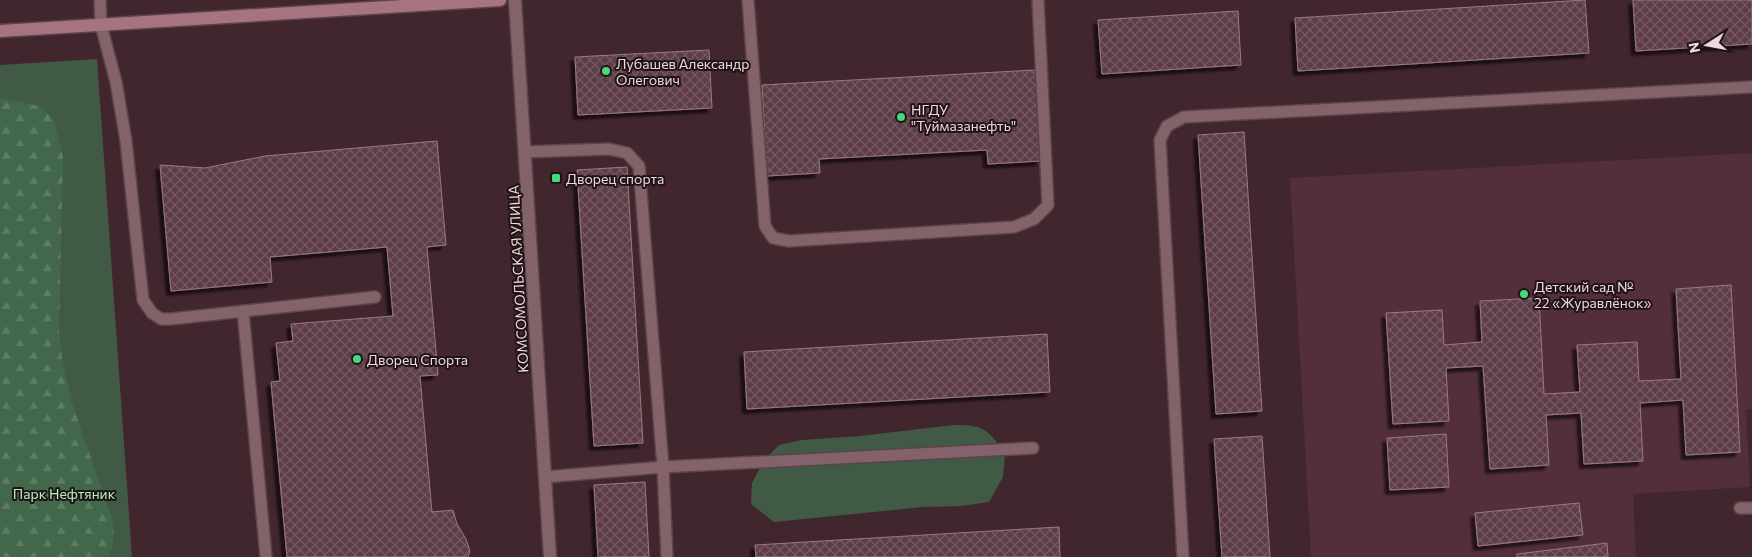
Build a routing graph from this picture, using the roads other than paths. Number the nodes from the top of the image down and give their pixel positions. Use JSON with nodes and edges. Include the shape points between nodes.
{"nodes":[{"id":1,"x":100,"y":0,"type":"edge"},
{"id":2,"x":500,"y":0,"type":"edge"},
{"id":3,"x":516,"y":0,"type":"edge"},
{"id":4,"x":748,"y":0,"type":"edge"},
{"id":5,"x":1038,"y":0,"type":"edge"},
{"id":6,"x":101,"y":25,"type":"junction"},
{"id":7,"x":0,"y":31,"type":"edge"},
{"id":8,"x":1752,"y":87,"type":"edge"},
{"id":9,"x":525,"y":152,"type":"junction"},
{"id":10,"x":375,"y":297,"type":"dead end"},
{"id":11,"x":243,"y":311,"type":"junction"},
{"id":12,"x":1033,"y":448,"type":"dead end"},
{"id":13,"x":663,"y":467,"type":"junction"},
{"id":14,"x":544,"y":477,"type":"junction"},
{"id":15,"x":1740,"y":508,"type":"dead end"},
{"id":16,"x":1752,"y":508,"type":"edge"},
{"id":17,"x":266,"y":557,"type":"edge"},
{"id":18,"x":550,"y":557,"type":"edge"},
{"id":19,"x":667,"y":557,"type":"edge"},
{"id":20,"x":1183,"y":557,"type":"edge"}],
"edges":[{"from":1,"to":6,"type":"lane"},
{"from":2,"to":6,"type":"main road"},
{"from":3,"to":9,"type":"street","name":"КОМСОМОЛЬСКАЯ УЛИЦА"},
{"from":4,"to":5,"type":"lane","via":[[765,226],[773,238],[789,241],[1014,227],[1034,219],[1048,205]]},
{"from":6,"to":7,"type":"main road"},
{"from":6,"to":11,"type":"lane","via":[[116,82],[126,141],[143,300],[161,319]]},
{"from":8,"to":20,"type":"lane","via":[[1184,118],[1167,126],[1160,140]]},
{"from":9,"to":13,"type":"lane","via":[[609,149],[627,153],[639,166]]},
{"from":9,"to":14,"type":"street","name":"КОМСОМОЛЬСКАЯ УЛИЦА"},
{"from":10,"to":11,"type":"lane"},
{"from":11,"to":17,"type":"lane"},
{"from":12,"to":13,"type":"lane"},
{"from":13,"to":14,"type":"lane"},
{"from":13,"to":19,"type":"lane"},
{"from":14,"to":18,"type":"street","name":"КОМСОМОЛЬСКАЯ УЛИЦА"},
{"from":15,"to":16,"type":"lane"}]}
